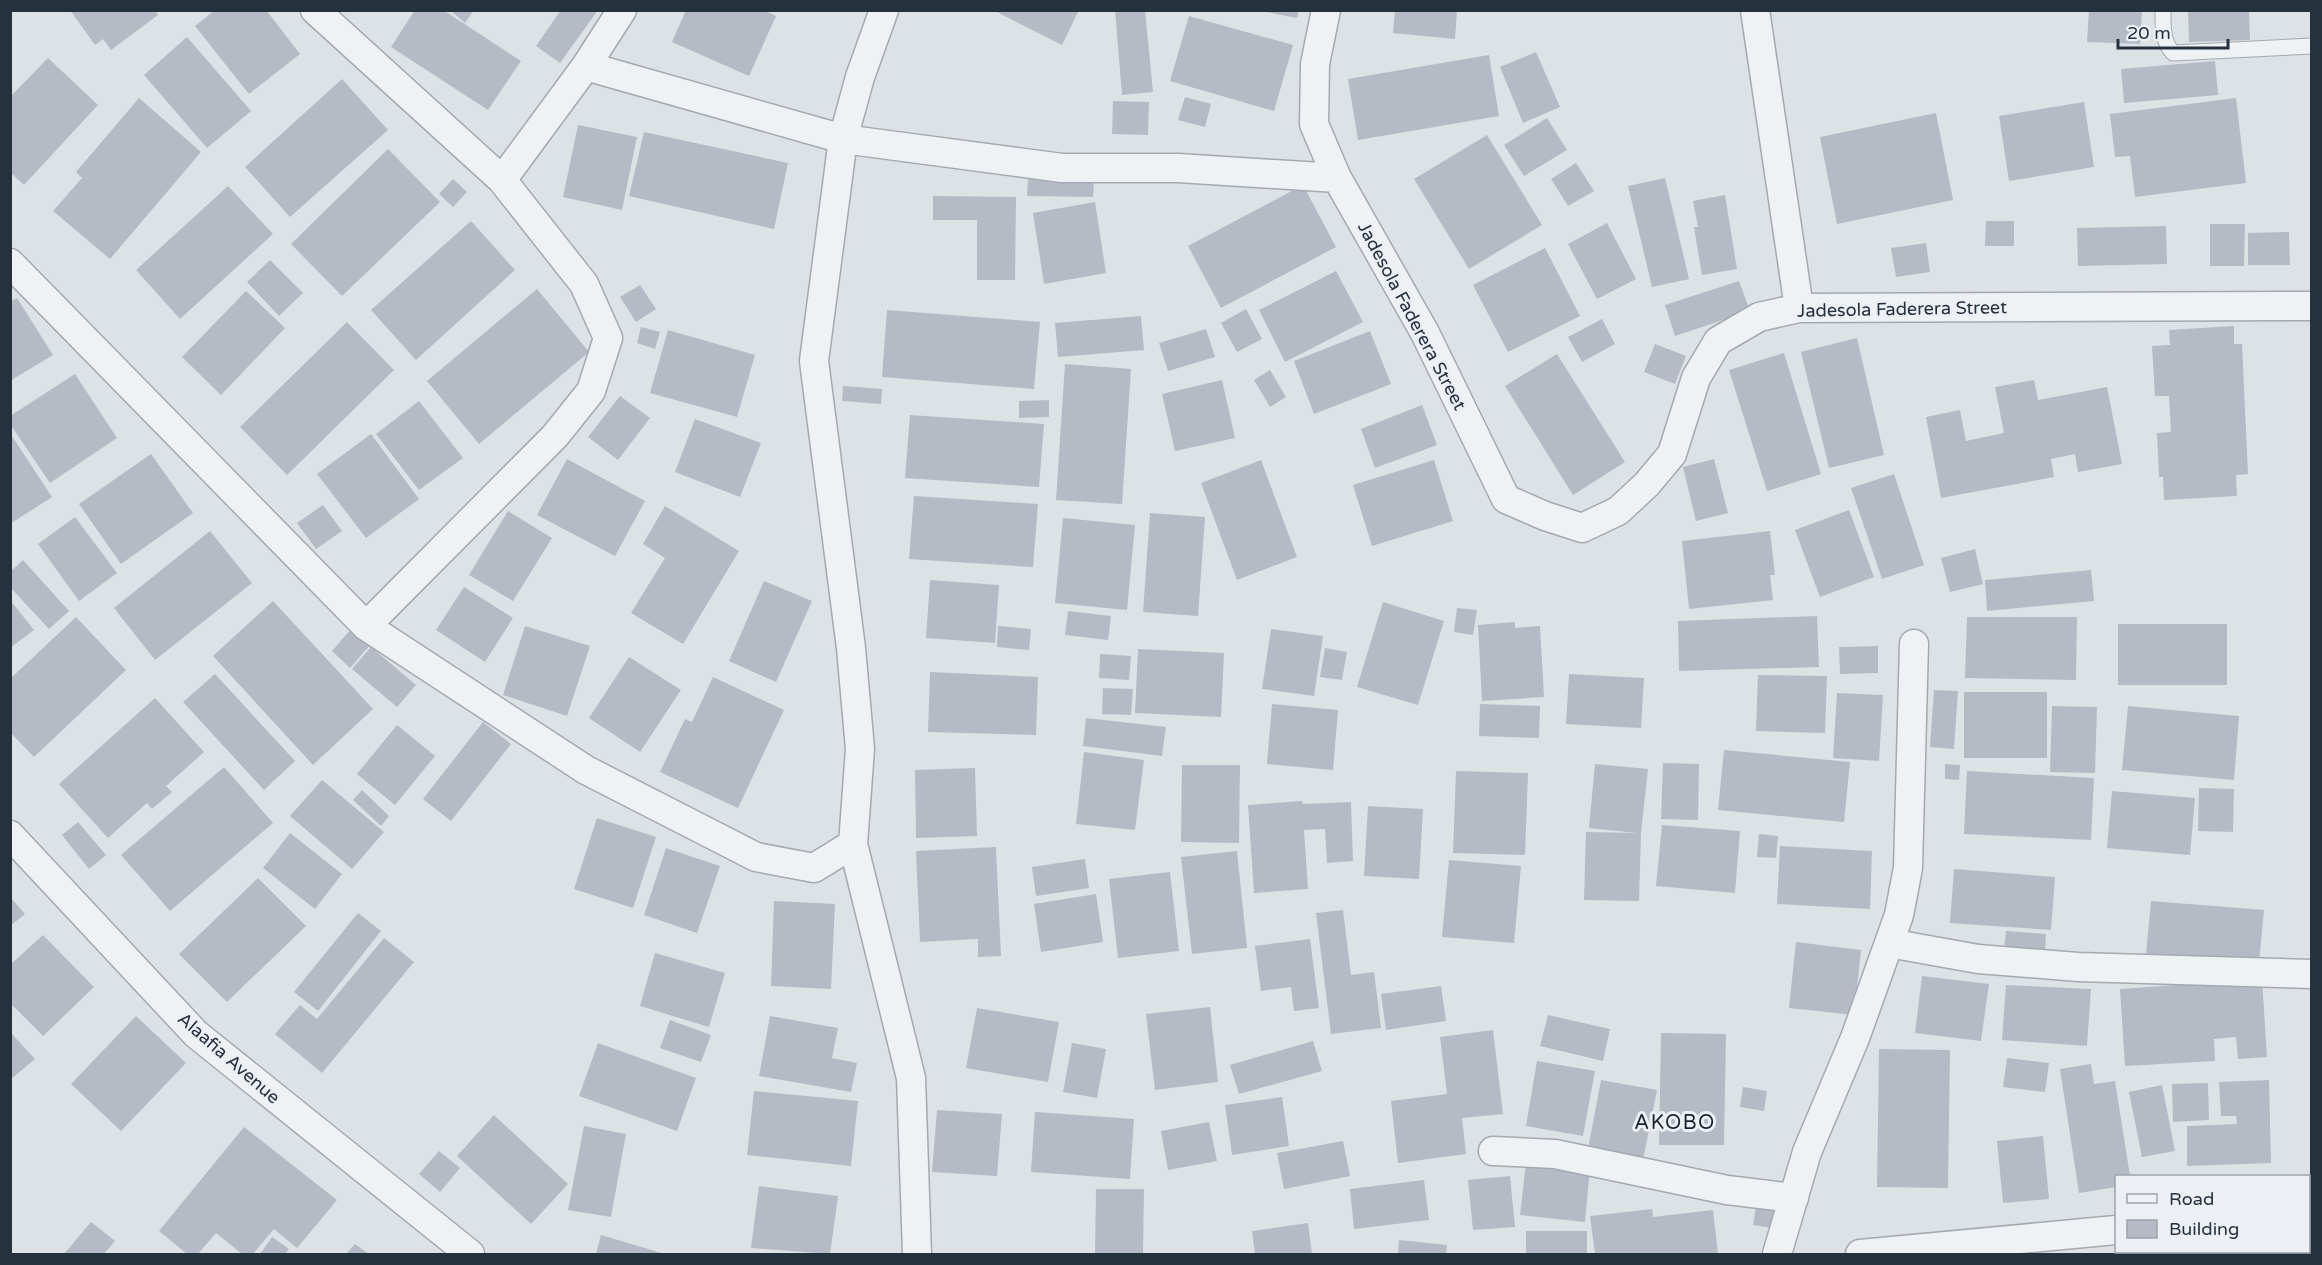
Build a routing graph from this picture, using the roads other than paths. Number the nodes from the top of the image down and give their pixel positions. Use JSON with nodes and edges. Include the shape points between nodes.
{"nodes":[{"id":1,"x":315,"y":10,"type":"edge"},
{"id":2,"x":622,"y":10,"type":"edge"},
{"id":3,"x":884,"y":10,"type":"edge"},
{"id":4,"x":1326,"y":10,"type":"edge"},
{"id":5,"x":1755,"y":10,"type":"edge"},
{"id":6,"x":2163,"y":10,"type":"edge"},
{"id":7,"x":2312,"y":46,"type":"edge"},
{"id":8,"x":586,"y":66,"type":"junction"},
{"id":9,"x":843,"y":139,"type":"junction"},
{"id":10,"x":1336,"y":177,"type":"junction"},
{"id":11,"x":502,"y":180,"type":"junction"},
{"id":12,"x":10,"y":263,"type":"edge"},
{"id":13,"x":2312,"y":306,"type":"edge"},
{"id":14,"x":1799,"y":308,"type":"junction"},
{"id":15,"x":366,"y":626,"type":"junction"},
{"id":16,"x":1914,"y":644,"type":"dead end"},
{"id":17,"x":10,"y":835,"type":"edge"},
{"id":18,"x":853,"y":844,"type":"junction"},
{"id":19,"x":1889,"y":943,"type":"junction"},
{"id":20,"x":2312,"y":974,"type":"edge"},
{"id":21,"x":1493,"y":1151,"type":"dead end"},
{"id":22,"x":1794,"y":1198,"type":"junction"},
{"id":23,"x":2115,"y":1230,"type":"edge"},
{"id":24,"x":471,"y":1254,"type":"edge"},
{"id":25,"x":917,"y":1254,"type":"edge"},
{"id":26,"x":1777,"y":1254,"type":"edge"},
{"id":27,"x":1860,"y":1254,"type":"edge"}],
"edges":[{"from":1,"to":11,"type":"street"},
{"from":2,"to":8,"type":"street"},
{"from":3,"to":9,"type":"street"},
{"from":4,"to":10,"type":"street","name":"Jadesola Faderera Street","via":[[1315,64],[1314,124]]},
{"from":5,"to":14,"type":"street"},
{"from":6,"to":7,"type":"lane","via":[[2164,33],[2173,53]]},
{"from":8,"to":9,"type":"street"},
{"from":8,"to":11,"type":"street"},
{"from":9,"to":10,"type":"street","via":[[1062,168],[1178,168]]},
{"from":9,"to":18,"type":"street","via":[[814,361],[860,749]]},
{"from":10,"to":14,"type":"street","name":"Jadesola Faderera Street","via":[[1425,333],[1506,498],[1582,528],[1618,511],[1672,454],[1696,378],[1718,341],[1759,317]]},
{"from":11,"to":15,"type":"street","via":[[584,284],[608,338],[591,391],[555,436]]},
{"from":12,"to":15,"type":"street"},
{"from":13,"to":14,"type":"street","name":"Jadesola Faderera Street"},
{"from":15,"to":18,"type":"street","via":[[586,770],[756,857],[814,868]]},
{"from":16,"to":19,"type":"street","via":[[1908,868]]},
{"from":17,"to":24,"type":"street","name":"Alaafia Avenue","via":[[195,1034]]},
{"from":18,"to":25,"type":"street","via":[[911,1078]]},
{"from":19,"to":20,"type":"street","via":[[1978,958],[2078,968]]},
{"from":19,"to":22,"type":"street","via":[[1855,1038],[1807,1152]]},
{"from":21,"to":22,"type":"street","via":[[1555,1154],[1727,1190]]},
{"from":22,"to":26,"type":"street"},
{"from":23,"to":27,"type":"street"}]}
